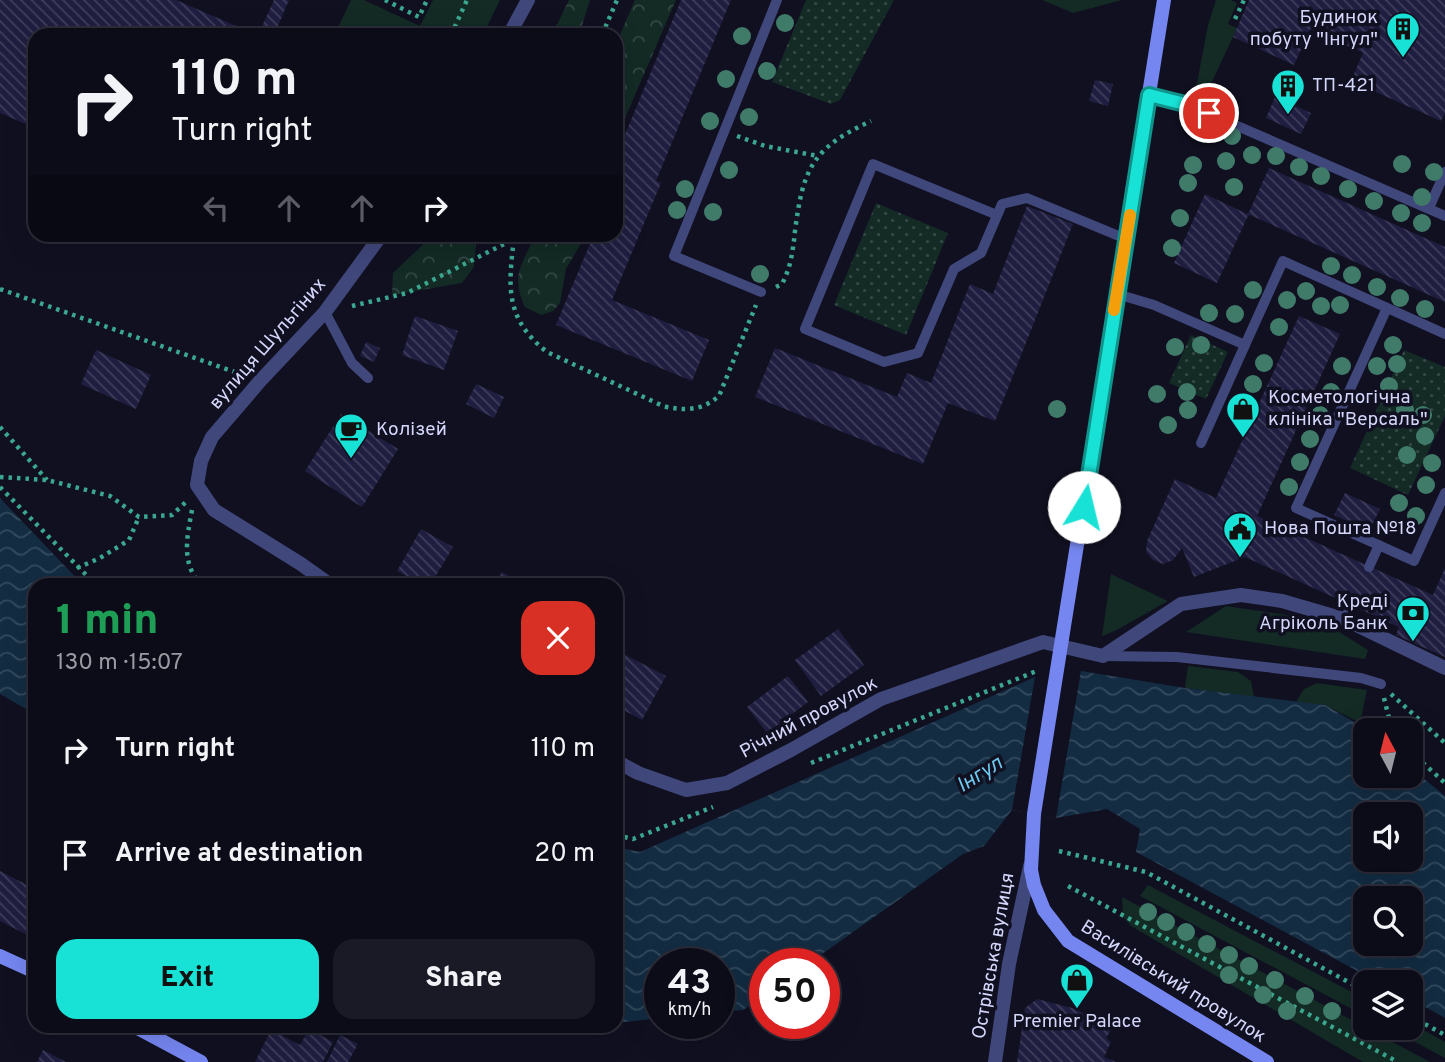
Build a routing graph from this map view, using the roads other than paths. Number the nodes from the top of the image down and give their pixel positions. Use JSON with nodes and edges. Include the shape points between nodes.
{"nodes":[{"id":1,"x":528,"y":0,"type":"edge"},
{"id":2,"x":777,"y":0,"type":"edge"},
{"id":3,"x":1164,"y":0,"type":"edge"},
{"id":4,"x":513,"y":28,"type":"edge"},
{"id":5,"x":1149,"y":95,"type":"junction"},
{"id":6,"x":1445,"y":172,"type":"edge"},
{"id":7,"x":1429,"y":208,"type":"junction"},
{"id":8,"x":997,"y":215,"type":"junction"},
{"id":9,"x":1445,"y":216,"type":"edge"},
{"id":10,"x":1126,"y":239,"type":"junction"},
{"id":11,"x":377,"y":242,"type":"edge"},
{"id":12,"x":761,"y":292,"type":"road end"},
{"id":13,"x":1117,"y":294,"type":"junction"},
{"id":14,"x":1387,"y":308,"type":"junction"},
{"id":15,"x":325,"y":312,"type":"junction"},
{"id":16,"x":1445,"y":334,"type":"edge"},
{"id":17,"x":1245,"y":345,"type":"junction"},
{"id":18,"x":368,"y":378,"type":"dead end"},
{"id":19,"x":1201,"y":443,"type":"dead end"},
{"id":20,"x":1445,"y":493,"type":"edge"},
{"id":21,"x":1379,"y":545,"type":"junction"},
{"id":22,"x":1369,"y":567,"type":"dead end"},
{"id":23,"x":321,"y":578,"type":"edge"},
{"id":24,"x":1352,"y":606,"type":"dead end"},
{"id":25,"x":1344,"y":619,"type":"junction"},
{"id":26,"x":1061,"y":647,"type":"junction"},
{"id":27,"x":1103,"y":656,"type":"junction"},
{"id":28,"x":1445,"y":668,"type":"edge"},
{"id":29,"x":1381,"y":684,"type":"road end"},
{"id":30,"x":623,"y":765,"type":"edge"},
{"id":31,"x":1032,"y":858,"type":"junction"},
{"id":32,"x":0,"y":956,"type":"edge"},
{"id":33,"x":28,"y":969,"type":"edge"},
{"id":34,"x":147,"y":1033,"type":"edge"},
{"id":35,"x":201,"y":1062,"type":"edge"},
{"id":36,"x":995,"y":1062,"type":"edge"},
{"id":37,"x":1267,"y":1062,"type":"edge"}],
"edges":[{"from":1,"to":4,"type":"street"},
{"from":2,"to":12,"type":"lane","via":[[674,256]]},
{"from":3,"to":5,"type":"main road"},
{"from":5,"to":7,"type":"lane","via":[[1189,105]]},
{"from":5,"to":10,"type":"main road"},
{"from":6,"to":7,"type":"lane"},
{"from":7,"to":9,"type":"lane"},
{"from":8,"to":8,"type":"lane","via":[[873,164],[805,329],[884,362],[918,353],[954,269],[981,253]]},
{"from":8,"to":10,"type":"lane","via":[[1002,204],[1027,198]]},
{"from":10,"to":13,"type":"main road"},
{"from":11,"to":15,"type":"street","name":"вулиця Шульгіних"},
{"from":13,"to":17,"type":"lane"},
{"from":13,"to":26,"type":"main road"},
{"from":14,"to":16,"type":"lane"},
{"from":14,"to":17,"type":"lane","via":[[1283,261]]},
{"from":14,"to":21,"type":"lane","via":[[1296,508]]},
{"from":15,"to":18,"type":"lane","via":[[352,363]]},
{"from":15,"to":23,"type":"street","name":"вулиця Шульгіних","via":[[212,437],[197,485],[214,510]]},
{"from":17,"to":19,"type":"lane"},
{"from":20,"to":21,"type":"lane","via":[[1414,561]]},
{"from":21,"to":22,"type":"lane"},
{"from":24,"to":25,"type":"lane"},
{"from":25,"to":27,"type":"street","via":[[1261,596],[1216,598],[1181,604]]},
{"from":25,"to":28,"type":"street"},
{"from":26,"to":27,"type":"street","name":"Річний провулок"},
{"from":26,"to":30,"type":"street","name":"Річний провулок","via":[[1043,642],[881,699],[727,783],[686,790]]},
{"from":26,"to":31,"type":"main road","name":"Василівський провулок","via":[[1034,814]]},
{"from":27,"to":29,"type":"lane","via":[[1177,657]]},
{"from":31,"to":36,"type":"street","name":"Острівська вулиця","via":[[1009,964]]},
{"from":31,"to":37,"type":"main road","name":"Василівський провулок","via":[[1034,885],[1044,910],[1068,941]]},
{"from":32,"to":33,"type":"main road"},
{"from":34,"to":35,"type":"main road"}]}
